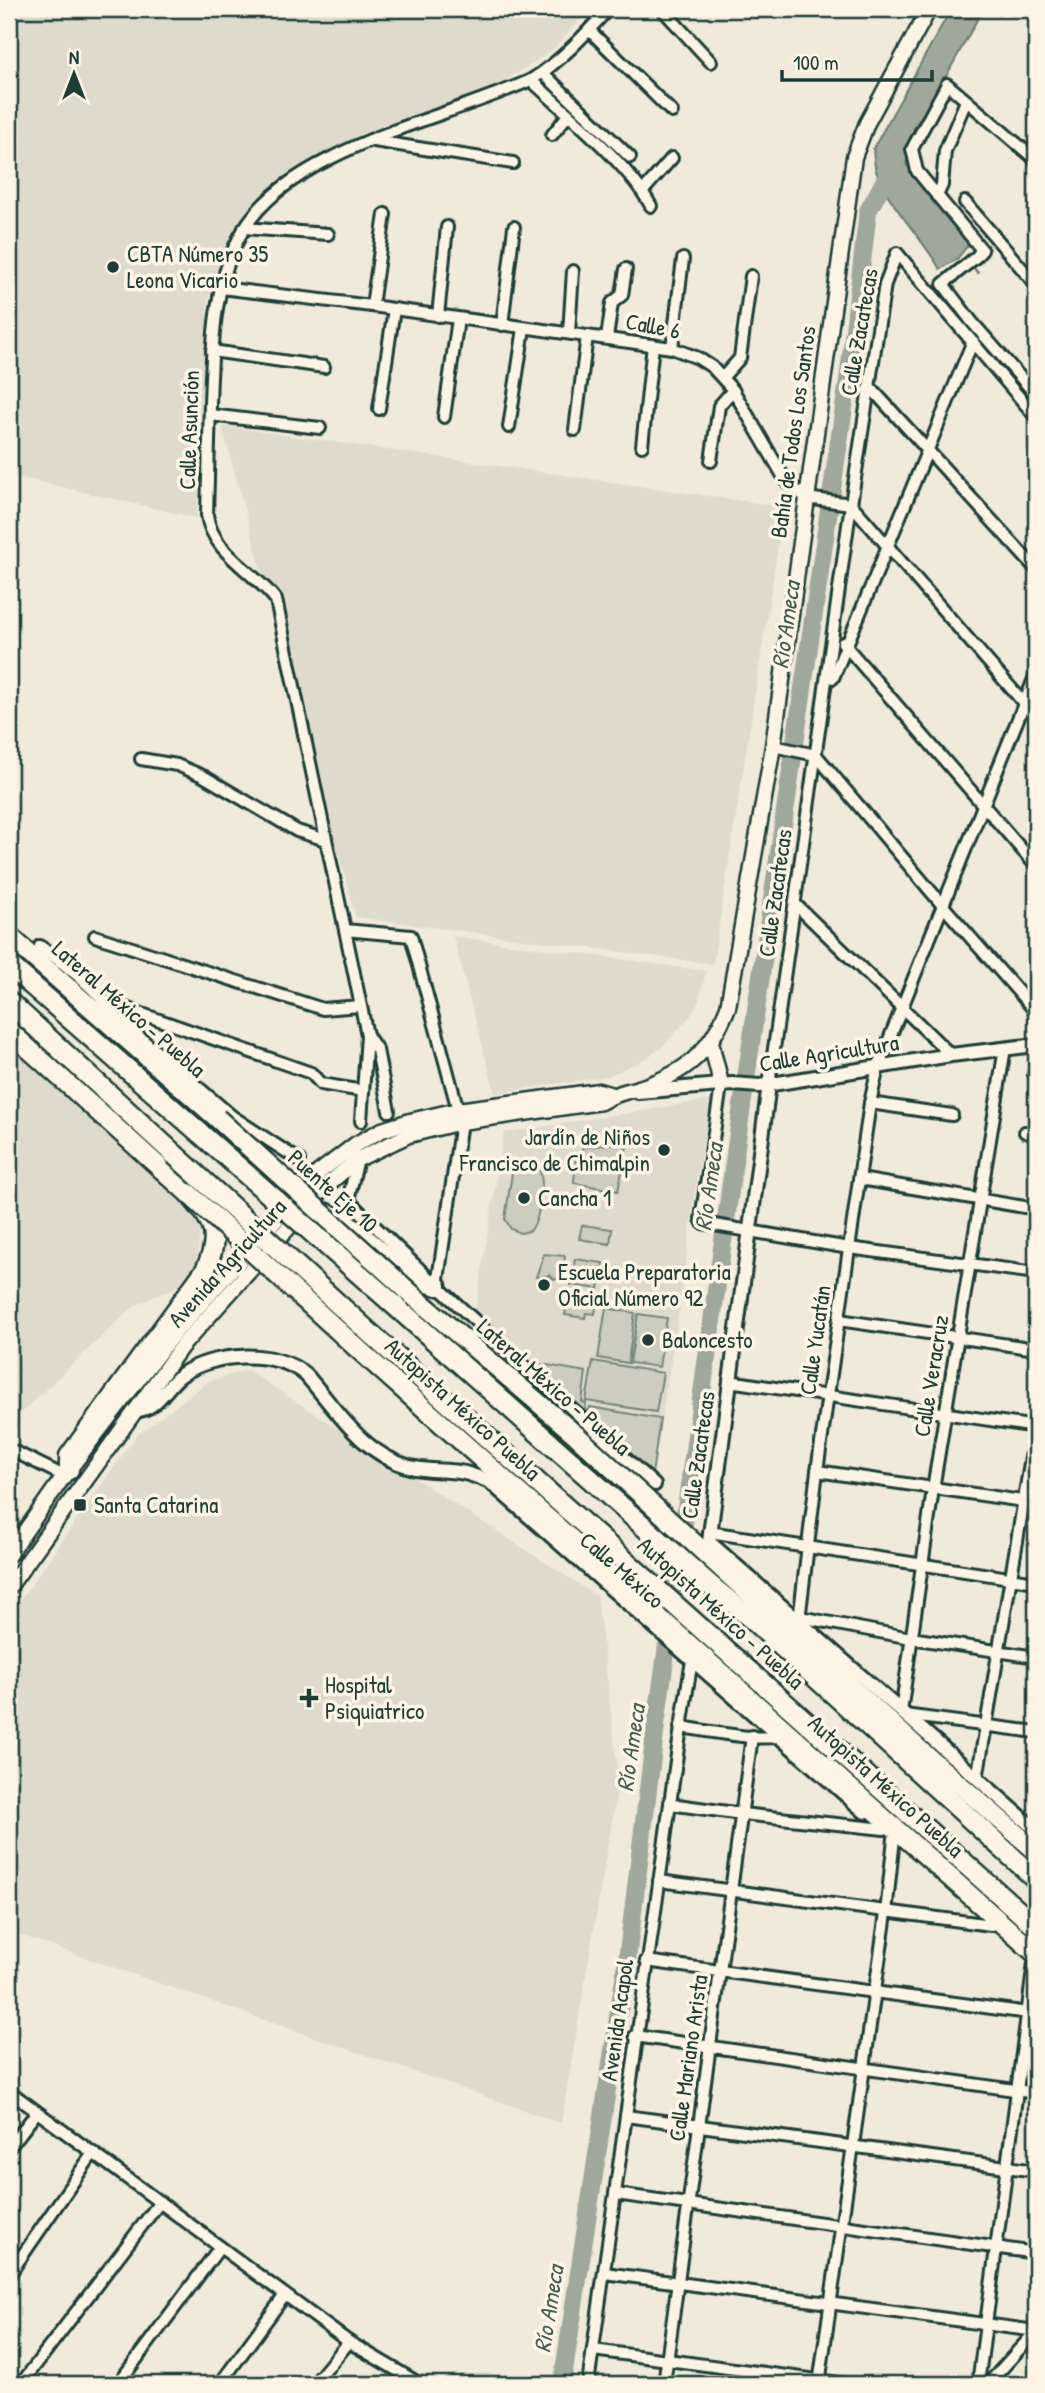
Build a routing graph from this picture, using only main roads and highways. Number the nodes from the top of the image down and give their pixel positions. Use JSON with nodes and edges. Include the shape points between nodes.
{"nodes":[{"id":1,"x":929,"y":9,"type":"edge"},
{"id":2,"x":9,"y":936,"type":"edge"},
{"id":3,"x":9,"y":965,"type":"edge"},
{"id":4,"x":9,"y":1002,"type":"edge"},
{"id":5,"x":9,"y":1031,"type":"edge"},
{"id":6,"x":711,"y":1040,"type":"junction"},
{"id":7,"x":726,"y":1086,"type":"road end"},
{"id":8,"x":620,"y":1093,"type":"joint"},
{"id":9,"x":460,"y":1116,"type":"junction"},
{"id":10,"x":217,"y":1118,"type":"joint"},
{"id":11,"x":187,"y":1193,"type":"junction"},
{"id":12,"x":318,"y":1210,"type":"junction"},
{"id":13,"x":437,"y":1286,"type":"road end"},
{"id":14,"x":409,"y":1305,"type":"junction"},
{"id":15,"x":365,"y":1342,"type":"junction"},
{"id":16,"x":66,"y":1473,"type":"junction"},
{"id":17,"x":9,"y":1554,"type":"edge"},
{"id":18,"x":9,"y":1587,"type":"edge"},
{"id":19,"x":1036,"y":1851,"type":"edge"},
{"id":20,"x":1036,"y":1879,"type":"edge"},
{"id":21,"x":1036,"y":1927,"type":"edge"},
{"id":22,"x":1036,"y":1961,"type":"edge"}],
"edges":[{"from":1,"to":6,"type":"main road","name":"Bahía de Todos Los Santos","via":[[867,123],[854,157],[776,747],[728,1007]]},
{"from":2,"to":10,"type":"highway","name":"Lateral México - Puebla","via":[[128,1034]]},
{"from":3,"to":14,"type":"highway","name":"Puente Eje 10","bridge":true,"via":[[201,1134]]},
{"from":4,"to":15,"type":"highway","bridge":true},
{"from":5,"to":11,"type":"highway"},
{"from":6,"to":7,"type":"main road","via":[[713,1060]]},
{"from":6,"to":8,"type":"main road","name":"Bahía de Todos Los Santos","via":[[690,1065],[659,1082]]},
{"from":8,"to":9,"type":"main road","name":"Avenida Agricultura","via":[[599,1090]]},
{"from":9,"to":16,"type":"main road","name":"Avenida Agricultura","via":[[382,1130],[318,1172],[170,1338]]},
{"from":9,"to":18,"type":"main road","name":"Avenida Agricultura","via":[[365,1154],[327,1185],[181,1347]]},
{"from":10,"to":12,"type":"highway","name":"Puente Eje 10","bridge":true},
{"from":11,"to":15,"type":"highway","bridge":true},
{"from":11,"to":16,"type":"highway","via":[[212,1223],[211,1258],[69,1456]]},
{"from":12,"to":13,"type":"highway","via":[[342,1219],[412,1277]]},
{"from":12,"to":14,"type":"highway","name":"Puente Eje 10","bridge":true},
{"from":14,"to":19,"type":"highway","name":"Lateral México - Puebla","via":[[576,1435],[715,1564],[926,1744]]},
{"from":14,"to":20,"type":"highway","name":"Autopista México - Puebla","via":[[653,1535],[754,1621]]},
{"from":15,"to":21,"type":"highway","name":"Autopista México - Puebla","via":[[683,1611]]},
{"from":15,"to":22,"type":"highway","name":"Autopista México Puebla","via":[[693,1657]]},
{"from":16,"to":17,"type":"main road","name":"Avenida Agricultura"}]}
